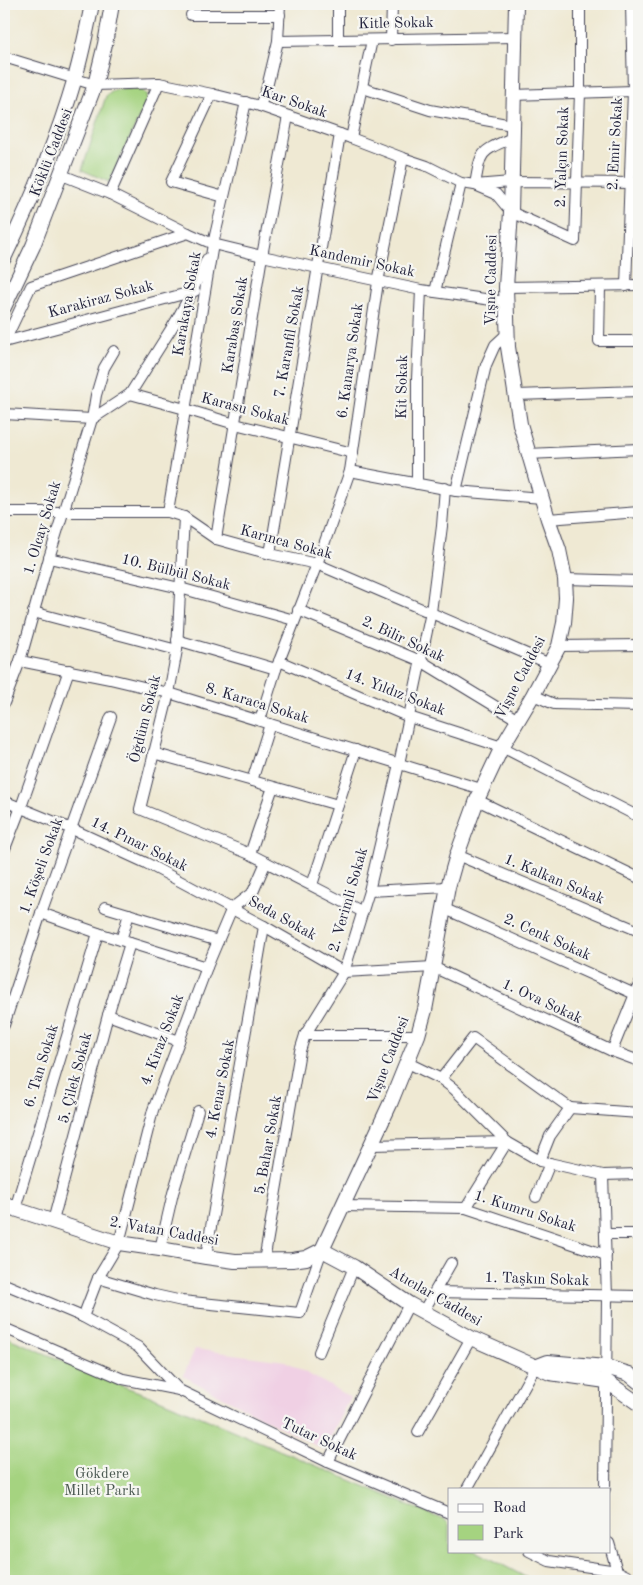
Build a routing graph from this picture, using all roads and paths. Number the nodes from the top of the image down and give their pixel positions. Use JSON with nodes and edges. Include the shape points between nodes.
{"nodes":[{"id":1,"x":92,"y":4,"type":"edge"},
{"id":2,"x":112,"y":4,"type":"edge"},
{"id":3,"x":280,"y":4,"type":"edge"},
{"id":4,"x":338,"y":4,"type":"edge"},
{"id":5,"x":392,"y":4,"type":"edge"},
{"id":6,"x":516,"y":4,"type":"edge"},
{"id":7,"x":580,"y":4,"type":"edge"},
{"id":8,"x":631,"y":4,"type":"edge"},
{"id":9,"x":191,"y":15,"type":"dead end"},
{"id":10,"x":280,"y":15,"type":"junction"},
{"id":11,"x":516,"y":37,"type":"junction"},
{"id":12,"x":338,"y":40,"type":"junction"},
{"id":13,"x":372,"y":40,"type":"junction"},
{"id":14,"x":391,"y":40,"type":"junction"},
{"id":15,"x":278,"y":41,"type":"junction"},
{"id":16,"x":4,"y":57,"type":"edge"},
{"id":17,"x":75,"y":78,"type":"junction"},
{"id":18,"x":159,"y":84,"type":"junction"},
{"id":19,"x":95,"y":85,"type":"junction"},
{"id":20,"x":362,"y":88,"type":"junction"},
{"id":21,"x":634,"y":91,"type":"junction"},
{"id":22,"x":580,"y":92,"type":"junction"},
{"id":23,"x":212,"y":94,"type":"junction"},
{"id":24,"x":513,"y":95,"type":"junction"},
{"id":25,"x":246,"y":102,"type":"junction"},
{"id":26,"x":260,"y":106,"type":"junction"},
{"id":27,"x":288,"y":116,"type":"junction"},
{"id":28,"x":512,"y":132,"type":"junction"},
{"id":29,"x":340,"y":134,"type":"junction"},
{"id":30,"x":352,"y":138,"type":"junction"},
{"id":31,"x":402,"y":158,"type":"junction"},
{"id":32,"x":62,"y":175,"type":"junction"},
{"id":33,"x":511,"y":182,"type":"junction"},
{"id":34,"x":577,"y":182,"type":"junction"},
{"id":35,"x":461,"y":183,"type":"junction"},
{"id":36,"x":634,"y":184,"type":"edge"},
{"id":37,"x":475,"y":185,"type":"junction"},
{"id":38,"x":110,"y":194,"type":"junction"},
{"id":39,"x":224,"y":196,"type":"junction"},
{"id":40,"x":510,"y":212,"type":"junction"},
{"id":41,"x":188,"y":233,"type":"junction"},
{"id":42,"x":213,"y":244,"type":"junction"},
{"id":43,"x":262,"y":256,"type":"junction"},
{"id":44,"x":4,"y":258,"type":"edge"},
{"id":45,"x":319,"y":268,"type":"junction"},
{"id":46,"x":378,"y":282,"type":"junction"},
{"id":47,"x":600,"y":286,"type":"junction"},
{"id":48,"x":626,"y":286,"type":"junction"},
{"id":49,"x":639,"y":286,"type":"edge"},
{"id":50,"x":506,"y":287,"type":"junction"},
{"id":51,"x":206,"y":289,"type":"junction"},
{"id":52,"x":421,"y":290,"type":"junction"},
{"id":53,"x":192,"y":292,"type":"junction"},
{"id":54,"x":435,"y":292,"type":"junction"},
{"id":55,"x":506,"y":302,"type":"junction"},
{"id":56,"x":4,"y":307,"type":"edge"},
{"id":57,"x":508,"y":333,"type":"junction"},
{"id":58,"x":639,"y":341,"type":"edge"},
{"id":59,"x":4,"y":342,"type":"edge"},
{"id":60,"x":114,"y":350,"type":"dead end"},
{"id":61,"x":639,"y":391,"type":"edge"},
{"id":62,"x":130,"y":394,"type":"junction"},
{"id":63,"x":516,"y":395,"type":"junction"},
{"id":64,"x":185,"y":409,"type":"junction"},
{"id":65,"x":4,"y":414,"type":"edge"},
{"id":66,"x":92,"y":419,"type":"junction"},
{"id":67,"x":235,"y":424,"type":"junction"},
{"id":68,"x":289,"y":438,"type":"junction"},
{"id":69,"x":639,"y":449,"type":"edge"},
{"id":70,"x":353,"y":453,"type":"junction"},
{"id":71,"x":528,"y":454,"type":"junction"},
{"id":72,"x":350,"y":471,"type":"junction"},
{"id":73,"x":416,"y":484,"type":"junction"},
{"id":74,"x":445,"y":488,"type":"junction"},
{"id":75,"x":456,"y":491,"type":"junction"},
{"id":76,"x":542,"y":498,"type":"junction"},
{"id":77,"x":4,"y":512,"type":"edge"},
{"id":78,"x":64,"y":512,"type":"junction"},
{"id":79,"x":168,"y":512,"type":"junction"},
{"id":80,"x":639,"y":512,"type":"edge"},
{"id":81,"x":184,"y":517,"type":"junction"},
{"id":82,"x":548,"y":519,"type":"junction"},
{"id":83,"x":216,"y":539,"type":"junction"},
{"id":84,"x":270,"y":554,"type":"junction"},
{"id":85,"x":49,"y":558,"type":"junction"},
{"id":86,"x":317,"y":564,"type":"junction"},
{"id":87,"x":565,"y":579,"type":"junction"},
{"id":88,"x":639,"y":581,"type":"edge"},
{"id":89,"x":180,"y":588,"type":"junction"},
{"id":90,"x":33,"y":612,"type":"junction"},
{"id":91,"x":431,"y":612,"type":"junction"},
{"id":92,"x":296,"y":615,"type":"junction"},
{"id":93,"x":177,"y":645,"type":"junction"},
{"id":94,"x":639,"y":645,"type":"edge"},
{"id":95,"x":559,"y":646,"type":"junction"},
{"id":96,"x":20,"y":661,"type":"junction"},
{"id":97,"x":421,"y":661,"type":"junction"},
{"id":98,"x":550,"y":664,"type":"junction"},
{"id":99,"x":277,"y":665,"type":"junction"},
{"id":100,"x":69,"y":670,"type":"junction"},
{"id":101,"x":169,"y":693,"type":"junction"},
{"id":102,"x":533,"y":695,"type":"junction"},
{"id":103,"x":4,"y":703,"type":"edge"},
{"id":104,"x":639,"y":706,"type":"edge"},
{"id":105,"x":111,"y":717,"type":"dead end"},
{"id":106,"x":409,"y":717,"type":"junction"},
{"id":107,"x":260,"y":720,"type":"junction"},
{"id":108,"x":518,"y":720,"type":"junction"},
{"id":109,"x":270,"y":724,"type":"junction"},
{"id":110,"x":502,"y":747,"type":"junction"},
{"id":111,"x":356,"y":750,"type":"junction"},
{"id":112,"x":153,"y":753,"type":"junction"},
{"id":113,"x":399,"y":764,"type":"junction"},
{"id":114,"x":252,"y":781,"type":"junction"},
{"id":115,"x":273,"y":787,"type":"junction"},
{"id":116,"x":479,"y":794,"type":"junction"},
{"id":117,"x":4,"y":801,"type":"edge"},
{"id":118,"x":338,"y":805,"type":"junction"},
{"id":119,"x":21,"y":808,"type":"junction"},
{"id":120,"x":639,"y":817,"type":"edge"},
{"id":121,"x":72,"y":829,"type":"junction"},
{"id":122,"x":4,"y":851,"type":"edge"},
{"id":123,"x":250,"y":854,"type":"junction"},
{"id":124,"x":457,"y":855,"type":"junction"},
{"id":125,"x":266,"y":862,"type":"junction"},
{"id":126,"x":639,"y":878,"type":"edge"},
{"id":127,"x":312,"y":885,"type":"junction"},
{"id":128,"x":448,"y":887,"type":"junction"},
{"id":129,"x":369,"y":892,"type":"junction"},
{"id":130,"x":105,"y":907,"type":"dead end"},
{"id":131,"x":232,"y":908,"type":"junction"},
{"id":132,"x":443,"y":908,"type":"junction"},
{"id":133,"x":363,"y":912,"type":"junction"},
{"id":134,"x":42,"y":913,"type":"junction"},
{"id":135,"x":129,"y":914,"type":"junction"},
{"id":136,"x":264,"y":926,"type":"junction"},
{"id":137,"x":639,"y":931,"type":"edge"},
{"id":138,"x":98,"y":933,"type":"junction"},
{"id":139,"x":125,"y":941,"type":"junction"},
{"id":140,"x":218,"y":941,"type":"junction"},
{"id":141,"x":207,"y":967,"type":"junction"},
{"id":142,"x":433,"y":967,"type":"junction"},
{"id":143,"x":344,"y":972,"type":"junction"},
{"id":144,"x":638,"y":991,"type":"edge"},
{"id":145,"x":108,"y":1015,"type":"junction"},
{"id":146,"x":4,"y":1025,"type":"edge"},
{"id":147,"x":305,"y":1035,"type":"junction"},
{"id":148,"x":418,"y":1035,"type":"junction"},
{"id":149,"x":179,"y":1041,"type":"junction"},
{"id":150,"x":612,"y":1051,"type":"junction"},
{"id":151,"x":639,"y":1062,"type":"edge"},
{"id":152,"x":408,"y":1063,"type":"junction"},
{"id":153,"x":441,"y":1078,"type":"junction"},
{"id":154,"x":570,"y":1108,"type":"junction"},
{"id":155,"x":198,"y":1111,"type":"dead end"},
{"id":156,"x":639,"y":1113,"type":"edge"},
{"id":157,"x":506,"y":1142,"type":"junction"},
{"id":158,"x":371,"y":1146,"type":"junction"},
{"id":159,"x":545,"y":1162,"type":"junction"},
{"id":160,"x":603,"y":1174,"type":"junction"},
{"id":161,"x":639,"y":1174,"type":"edge"},
{"id":162,"x":536,"y":1197,"type":"dead end"},
{"id":163,"x":10,"y":1206,"type":"edge"},
{"id":164,"x":342,"y":1206,"type":"junction"},
{"id":165,"x":466,"y":1208,"type":"junction"},
{"id":166,"x":53,"y":1221,"type":"junction"},
{"id":167,"x":605,"y":1234,"type":"junction"},
{"id":168,"x":639,"y":1234,"type":"edge"},
{"id":169,"x":119,"y":1243,"type":"junction"},
{"id":170,"x":160,"y":1249,"type":"junction"},
{"id":171,"x":322,"y":1250,"type":"junction"},
{"id":172,"x":606,"y":1255,"type":"junction"},
{"id":173,"x":206,"y":1257,"type":"junction"},
{"id":174,"x":264,"y":1261,"type":"junction"},
{"id":175,"x":451,"y":1263,"type":"dead end"},
{"id":176,"x":354,"y":1267,"type":"junction"},
{"id":177,"x":98,"y":1278,"type":"junction"},
{"id":178,"x":7,"y":1285,"type":"dead end"},
{"id":179,"x":435,"y":1292,"type":"junction"},
{"id":180,"x":608,"y":1296,"type":"junction"},
{"id":181,"x":639,"y":1296,"type":"edge"},
{"id":182,"x":410,"y":1304,"type":"junction"},
{"id":183,"x":423,"y":1312,"type":"junction"},
{"id":184,"x":83,"y":1317,"type":"junction"},
{"id":185,"x":4,"y":1328,"type":"edge"},
{"id":186,"x":471,"y":1338,"type":"junction"},
{"id":187,"x":319,"y":1352,"type":"dead end"},
{"id":188,"x":535,"y":1367,"type":"junction"},
{"id":189,"x":606,"y":1374,"type":"junction"},
{"id":190,"x":636,"y":1377,"type":"edge"},
{"id":191,"x":179,"y":1390,"type":"junction"},
{"id":192,"x":639,"y":1404,"type":"edge"},
{"id":193,"x":418,"y":1432,"type":"dead end"},
{"id":194,"x":328,"y":1462,"type":"junction"},
{"id":195,"x":468,"y":1488,"type":"edge"},
{"id":196,"x":605,"y":1488,"type":"edge"},
{"id":197,"x":448,"y":1513,"type":"edge"},
{"id":198,"x":610,"y":1546,"type":"edge"},
{"id":199,"x":531,"y":1552,"type":"edge"},
{"id":200,"x":617,"y":1571,"type":"junction"},
{"id":201,"x":637,"y":1581,"type":"edge"}],
"edges":[{"from":1,"to":17,"type":"main road","name":"Köklü Caddesi"},
{"from":2,"to":19,"type":"main road","name":"Köklü Caddesi"},
{"from":3,"to":10,"type":"street"},
{"from":4,"to":12,"type":"street"},
{"from":5,"to":14,"type":"street"},
{"from":6,"to":11,"type":"main road","name":"Vişne Caddesi"},
{"from":7,"to":22,"type":"street","name":"2. Yalçın Sokak"},
{"from":8,"to":21,"type":"street","name":"2. Emir Sokak"},
{"from":9,"to":10,"type":"street"},
{"from":10,"to":15,"type":"street"},
{"from":11,"to":14,"type":"street","name":"Kitle Sokak"},
{"from":11,"to":24,"type":"main road","name":"Vişne Caddesi"},
{"from":12,"to":13,"type":"street","name":"Kitle Sokak"},
{"from":12,"to":15,"type":"street","name":"Kitle Sokak"},
{"from":13,"to":14,"type":"street","name":"Kitle Sokak"},
{"from":13,"to":20,"type":"street"},
{"from":15,"to":26,"type":"street"},
{"from":16,"to":17,"type":"street"},
{"from":17,"to":19,"type":"street"},
{"from":17,"to":44,"type":"main road","name":"Köklü Caddesi","via":[[27,211]]},
{"from":18,"to":19,"type":"street","name":"Kar Sokak"},
{"from":18,"to":23,"type":"street","name":"Kar Sokak"},
{"from":18,"to":38,"type":"street"},
{"from":19,"to":32,"type":"main road","name":"Köklü Caddesi"},
{"from":20,"to":28,"type":"street"},
{"from":20,"to":30,"type":"street"},
{"from":21,"to":22,"type":"street"},
{"from":21,"to":36,"type":"street","name":"2. Emir Sokak"},
{"from":22,"to":24,"type":"street"},
{"from":22,"to":34,"type":"street","name":"2. Yalçın Sokak"},
{"from":23,"to":25,"type":"street","name":"Kar Sokak"},
{"from":23,"to":39,"type":"street","via":[[171,182]]},
{"from":24,"to":28,"type":"main road","name":"Vişne Caddesi"},
{"from":25,"to":26,"type":"street","name":"Kar Sokak"},
{"from":25,"to":39,"type":"street","name":"Karakaya Sokak"},
{"from":26,"to":27,"type":"street","name":"Kar Sokak"},
{"from":27,"to":29,"type":"street","name":"Kar Sokak"},
{"from":27,"to":43,"type":"street","name":"Karabaş Sokak"},
{"from":28,"to":33,"type":"main road","name":"Vişne Caddesi"},
{"from":28,"to":37,"type":"street","via":[[487,149],[479,159]]},
{"from":29,"to":30,"type":"street","name":"Kar Sokak"},
{"from":29,"to":45,"type":"street","name":"7. Karanfil Sokak"},
{"from":30,"to":31,"type":"street","name":"Kar Sokak"},
{"from":31,"to":35,"type":"street","name":"Kar Sokak"},
{"from":31,"to":46,"type":"street","name":"6. Kanarya Sokak"},
{"from":32,"to":38,"type":"street","name":"Kandemir Sokak"},
{"from":32,"to":56,"type":"main road","name":"Köklü Caddesi"},
{"from":33,"to":34,"type":"street","name":"Kar Sokak"},
{"from":33,"to":37,"type":"street","name":"Kar Sokak"},
{"from":33,"to":40,"type":"main road","name":"Vişne Caddesi"},
{"from":34,"to":36,"type":"street","name":"Kar Sokak"},
{"from":34,"to":40,"type":"street","name":"2. Yalçın Sokak","via":[[575,241]]},
{"from":35,"to":37,"type":"street","name":"Kar Sokak"},
{"from":35,"to":54,"type":"street"},
{"from":36,"to":48,"type":"street","name":"2. Emir Sokak"},
{"from":37,"to":40,"type":"street","name":"Kar Sokak","via":[[496,194]]},
{"from":38,"to":41,"type":"street","name":"Kandemir Sokak"},
{"from":39,"to":42,"type":"street","name":"Karakaya Sokak"},
{"from":40,"to":50,"type":"main road","name":"Vişne Caddesi"},
{"from":41,"to":42,"type":"street","name":"Kandemir Sokak"},
{"from":41,"to":59,"type":"street","via":[[31,286]]},
{"from":42,"to":43,"type":"street","name":"Kandemir Sokak"},
{"from":42,"to":51,"type":"street","name":"Karakaya Sokak"},
{"from":42,"to":53,"type":"street"},
{"from":43,"to":45,"type":"street","name":"Kandemir Sokak"},
{"from":43,"to":67,"type":"street","name":"Karabaş Sokak"},
{"from":45,"to":46,"type":"street","name":"Kandemir Sokak"},
{"from":45,"to":68,"type":"street","name":"7. Karanfil Sokak"},
{"from":46,"to":52,"type":"street","name":"Kandemir Sokak"},
{"from":46,"to":70,"type":"street","name":"6. Kanarya Sokak"},
{"from":47,"to":48,"type":"street"},
{"from":47,"to":50,"type":"street"},
{"from":47,"to":58,"type":"street","via":[[599,341]]},
{"from":48,"to":49,"type":"street"},
{"from":50,"to":55,"type":"main road","name":"Vişne Caddesi"},
{"from":51,"to":53,"type":"street","name":"Karakiraz Sokak"},
{"from":51,"to":64,"type":"street","name":"Karakaya Sokak"},
{"from":52,"to":54,"type":"street","name":"Kandemir Sokak"},
{"from":52,"to":73,"type":"street","name":"Kit Sokak"},
{"from":53,"to":59,"type":"street","name":"Karakiraz Sokak"},
{"from":53,"to":62,"type":"street"},
{"from":54,"to":55,"type":"street","name":"Kandemir Sokak"},
{"from":55,"to":57,"type":"main road","name":"Vişne Caddesi"},
{"from":57,"to":63,"type":"main road","name":"Vişne Caddesi"},
{"from":57,"to":75,"type":"street","via":[[495,345],[486,365]]},
{"from":60,"to":66,"type":"street","name":"1. Olcay Sokak","via":[[104,368]]},
{"from":61,"to":63,"type":"street"},
{"from":62,"to":64,"type":"street","name":"Karasu Sokak"},
{"from":62,"to":66,"type":"street"},
{"from":63,"to":71,"type":"main road","name":"Vişne Caddesi"},
{"from":64,"to":67,"type":"street","name":"Karasu Sokak"},
{"from":64,"to":79,"type":"street","name":"Karakaya Sokak"},
{"from":65,"to":66,"type":"street"},
{"from":66,"to":78,"type":"street","name":"1. Olcay Sokak"},
{"from":67,"to":68,"type":"street","name":"Karasu Sokak"},
{"from":67,"to":83,"type":"street","name":"Karabaş Sokak"},
{"from":68,"to":70,"type":"street","name":"Karasu Sokak"},
{"from":68,"to":84,"type":"street","name":"7. Karanfil Sokak"},
{"from":69,"to":71,"type":"street"},
{"from":70,"to":72,"type":"street","name":"6. Kanarya Sokak"},
{"from":71,"to":76,"type":"main road","name":"Vişne Caddesi"},
{"from":72,"to":73,"type":"street"},
{"from":72,"to":86,"type":"street","name":"6. Kanarya Sokak"},
{"from":73,"to":74,"type":"street"},
{"from":74,"to":75,"type":"street"},
{"from":74,"to":91,"type":"street","name":"2. Verimli Sokak"},
{"from":75,"to":76,"type":"street"},
{"from":76,"to":82,"type":"main road","name":"Vişne Caddesi"},
{"from":77,"to":78,"type":"street","name":"Karınca Sokak"},
{"from":78,"to":79,"type":"street","name":"Karınca Sokak"},
{"from":78,"to":85,"type":"street","name":"1. Olcay Sokak"},
{"from":79,"to":81,"type":"street","name":"Karınca Sokak"},
{"from":80,"to":82,"type":"street"},
{"from":81,"to":83,"type":"street","name":"Karınca Sokak"},
{"from":81,"to":89,"type":"street","name":"Öğdüm Sokak"},
{"from":82,"to":87,"type":"main road","name":"Vişne Caddesi"},
{"from":83,"to":84,"type":"street","name":"Karınca Sokak"},
{"from":84,"to":86,"type":"street","name":"Karınca Sokak"},
{"from":85,"to":89,"type":"street","name":"10. Bülbül Sokak"},
{"from":85,"to":90,"type":"street","name":"1. Olcay Sokak"},
{"from":86,"to":91,"type":"street","name":"Karınca Sokak"},
{"from":86,"to":92,"type":"street","name":"6. Kanarya Sokak"},
{"from":87,"to":88,"type":"street"},
{"from":87,"to":95,"type":"main road","name":"Vişne Caddesi","via":[[564,623]]},
{"from":89,"to":92,"type":"street","name":"10. Bülbül Sokak"},
{"from":89,"to":93,"type":"street","name":"Öğdüm Sokak"},
{"from":90,"to":93,"type":"street","name":"14. Yıldız Sokak"},
{"from":90,"to":96,"type":"street","name":"1. Olcay Sokak"},
{"from":91,"to":97,"type":"street","name":"2. Verimli Sokak"},
{"from":91,"to":98,"type":"street","name":"Karınca Sokak"},
{"from":92,"to":97,"type":"street","name":"2. Bilir Sokak"},
{"from":92,"to":99,"type":"street","name":"6. Kanarya Sokak"},
{"from":93,"to":99,"type":"street","name":"14. Yıldız Sokak"},
{"from":93,"to":101,"type":"street","name":"Öğdüm Sokak"},
{"from":94,"to":95,"type":"street"},
{"from":95,"to":98,"type":"main road","name":"Vişne Caddesi"},
{"from":96,"to":100,"type":"street","name":"8. Karaca Sokak"},
{"from":96,"to":103,"type":"street","name":"1. Olcay Sokak"},
{"from":97,"to":106,"type":"street","name":"2. Verimli Sokak"},
{"from":97,"to":108,"type":"street","name":"2. Bilir Sokak"},
{"from":98,"to":102,"type":"main road","name":"Vişne Caddesi"},
{"from":99,"to":106,"type":"street","name":"14. Yıldız Sokak"},
{"from":99,"to":107,"type":"street","name":"6. Kanarya Sokak"},
{"from":100,"to":101,"type":"street","name":"8. Karaca Sokak"},
{"from":100,"to":119,"type":"street"},
{"from":101,"to":107,"type":"street","name":"8. Karaca Sokak"},
{"from":101,"to":112,"type":"street","name":"Öğdüm Sokak"},
{"from":102,"to":104,"type":"street","via":[[554,704]]},
{"from":102,"to":108,"type":"main road","name":"Vişne Caddesi"},
{"from":105,"to":121,"type":"street","name":"1. Köşeli Sokak"},
{"from":106,"to":110,"type":"street","name":"14. Yıldız Sokak"},
{"from":106,"to":113,"type":"street","name":"2. Verimli Sokak"},
{"from":107,"to":109,"type":"street","name":"8. Karaca Sokak"},
{"from":108,"to":110,"type":"main road","name":"Vişne Caddesi"},
{"from":109,"to":111,"type":"street","name":"8. Karaca Sokak"},
{"from":109,"to":114,"type":"street"},
{"from":110,"to":116,"type":"main road","name":"Vişne Caddesi"},
{"from":110,"to":120,"type":"street","name":"14. Yıldız Sokak"},
{"from":111,"to":113,"type":"street","name":"8. Karaca Sokak"},
{"from":111,"to":118,"type":"street"},
{"from":112,"to":114,"type":"street"},
{"from":112,"to":123,"type":"street","name":"Öğdüm Sokak","via":[[140,809]]},
{"from":113,"to":116,"type":"street","name":"8. Karaca Sokak"},
{"from":113,"to":129,"type":"street","name":"2. Verimli Sokak"},
{"from":114,"to":115,"type":"street"},
{"from":115,"to":118,"type":"street"},
{"from":115,"to":123,"type":"street"},
{"from":116,"to":124,"type":"main road","name":"Vişne Caddesi"},
{"from":116,"to":126,"type":"street","name":"8. Karaca Sokak"},
{"from":117,"to":119,"type":"street","name":"14. Pınar Sokak"},
{"from":118,"to":127,"type":"street"},
{"from":119,"to":121,"type":"street","name":"14. Pınar Sokak"},
{"from":119,"to":122,"type":"street"},
{"from":121,"to":131,"type":"street","name":"14. Pınar Sokak"},
{"from":121,"to":134,"type":"street","name":"1. Köşeli Sokak"},
{"from":123,"to":125,"type":"street","name":"Öğdüm Sokak"},
{"from":124,"to":128,"type":"main road","name":"Vişne Caddesi"},
{"from":124,"to":137,"type":"street","name":"1. Kalkan Sokak"},
{"from":125,"to":127,"type":"street","name":"Öğdüm Sokak"},
{"from":125,"to":131,"type":"street","name":"4. Kiraz Sokak","via":[[253,892]]},
{"from":127,"to":133,"type":"street","name":"Öğdüm Sokak"},
{"from":128,"to":129,"type":"street"},
{"from":128,"to":132,"type":"main road","name":"Vişne Caddesi"},
{"from":129,"to":133,"type":"street","name":"2. Verimli Sokak"},
{"from":130,"to":135,"type":"street"},
{"from":131,"to":136,"type":"street","name":"Seda Sokak"},
{"from":131,"to":140,"type":"street","name":"4. Kiraz Sokak"},
{"from":132,"to":142,"type":"main road","name":"Vişne Caddesi"},
{"from":132,"to":144,"type":"street","name":"2. Cenk Sokak"},
{"from":133,"to":143,"type":"street","name":"2. Verimli Sokak"},
{"from":134,"to":138,"type":"street"},
{"from":134,"to":146,"type":"street","name":"1. Köşeli Sokak"},
{"from":135,"to":139,"type":"street","name":"5. Çilek Sokak"},
{"from":135,"to":140,"type":"street"},
{"from":136,"to":143,"type":"street","name":"Seda Sokak"},
{"from":136,"to":173,"type":"street","name":"4. Kenar Sokak"},
{"from":138,"to":139,"type":"street"},
{"from":138,"to":163,"type":"street","name":"6. Tan Sokak"},
{"from":139,"to":141,"type":"street"},
{"from":139,"to":145,"type":"street","name":"5. Çilek Sokak"},
{"from":140,"to":141,"type":"street","name":"4. Kiraz Sokak"},
{"from":141,"to":149,"type":"street","name":"4. Kiraz Sokak"},
{"from":142,"to":143,"type":"street"},
{"from":142,"to":148,"type":"main road","name":"Vişne Caddesi"},
{"from":142,"to":150,"type":"street","name":"1. Ova Sokak"},
{"from":143,"to":147,"type":"street","name":"2. Verimli Sokak"},
{"from":144,"to":150,"type":"street"},
{"from":145,"to":149,"type":"street"},
{"from":145,"to":166,"type":"street","name":"5. Çilek Sokak"},
{"from":147,"to":148,"type":"street"},
{"from":147,"to":174,"type":"street","name":"5. Bahar Sokak"},
{"from":148,"to":152,"type":"main road","name":"Vişne Caddesi"},
{"from":149,"to":169,"type":"street","name":"4. Kiraz Sokak","via":[[153,1110]]},
{"from":150,"to":151,"type":"street","name":"1. Ova Sokak"},
{"from":152,"to":153,"type":"street"},
{"from":152,"to":158,"type":"main road","name":"Vişne Caddesi"},
{"from":153,"to":154,"type":"street","via":[[473,1038]]},
{"from":153,"to":157,"type":"street"},
{"from":154,"to":156,"type":"street"},
{"from":154,"to":159,"type":"street","via":[[550,1136]]},
{"from":155,"to":170,"type":"street"},
{"from":157,"to":158,"type":"street"},
{"from":157,"to":159,"type":"street"},
{"from":157,"to":165,"type":"street"},
{"from":158,"to":164,"type":"main road","name":"Vişne Caddesi"},
{"from":159,"to":160,"type":"street"},
{"from":159,"to":162,"type":"street"},
{"from":160,"to":161,"type":"street"},
{"from":160,"to":167,"type":"street"},
{"from":163,"to":166,"type":"main road","name":"2. Vatan Caddesi"},
{"from":164,"to":165,"type":"street","name":"1. Kumru Sokak"},
{"from":164,"to":171,"type":"main road","name":"Vişne Caddesi"},
{"from":165,"to":172,"type":"street","name":"1. Kumru Sokak"},
{"from":166,"to":169,"type":"main road","name":"2. Vatan Caddesi"},
{"from":167,"to":168,"type":"street"},
{"from":167,"to":172,"type":"street"},
{"from":169,"to":170,"type":"main road","name":"2. Vatan Caddesi"},
{"from":169,"to":177,"type":"street","name":"4. Kiraz Sokak"},
{"from":170,"to":173,"type":"main road","name":"2. Vatan Caddesi"},
{"from":171,"to":174,"type":"main road","name":"2. Vatan Caddesi","via":[[306,1258]]},
{"from":171,"to":176,"type":"main road","name":"Atıcılar Caddesi"},
{"from":171,"to":177,"type":"street","via":[[300,1313],[182,1300]]},
{"from":172,"to":180,"type":"street"},
{"from":173,"to":174,"type":"main road","name":"2. Vatan Caddesi"},
{"from":175,"to":179,"type":"street"},
{"from":176,"to":182,"type":"main road","name":"Atıcılar Caddesi"},
{"from":176,"to":187,"type":"street"},
{"from":177,"to":184,"type":"street","name":"4. Kiraz Sokak"},
{"from":178,"to":184,"type":"street"},
{"from":179,"to":180,"type":"street","name":"1. Taşkın Sokak"},
{"from":179,"to":183,"type":"street"},
{"from":180,"to":181,"type":"street","name":"1. Taşkın Sokak"},
{"from":180,"to":189,"type":"street"},
{"from":182,"to":183,"type":"main road","name":"Atıcılar Caddesi"},
{"from":182,"to":194,"type":"street"},
{"from":183,"to":186,"type":"main road","name":"Atıcılar Caddesi"},
{"from":184,"to":191,"type":"street","via":[[138,1347]]},
{"from":185,"to":191,"type":"street","via":[[123,1379]]},
{"from":186,"to":188,"type":"main road","name":"Atıcılar Caddesi"},
{"from":186,"to":193,"type":"street"},
{"from":188,"to":189,"type":"main road","name":"Atıcılar Caddesi","via":[[550,1373]]},
{"from":188,"to":195,"type":"street"},
{"from":189,"to":190,"type":"main road","name":"Atıcılar Caddesi"},
{"from":189,"to":192,"type":"main road","name":"Atıcılar Caddesi"},
{"from":189,"to":196,"type":"street"},
{"from":191,"to":194,"type":"street","name":"Tutar Sokak"},
{"from":194,"to":197,"type":"street","name":"Tutar Sokak"},
{"from":198,"to":200,"type":"street"},
{"from":199,"to":200,"type":"street","via":[[549,1561]]},
{"from":200,"to":201,"type":"street"}]}
